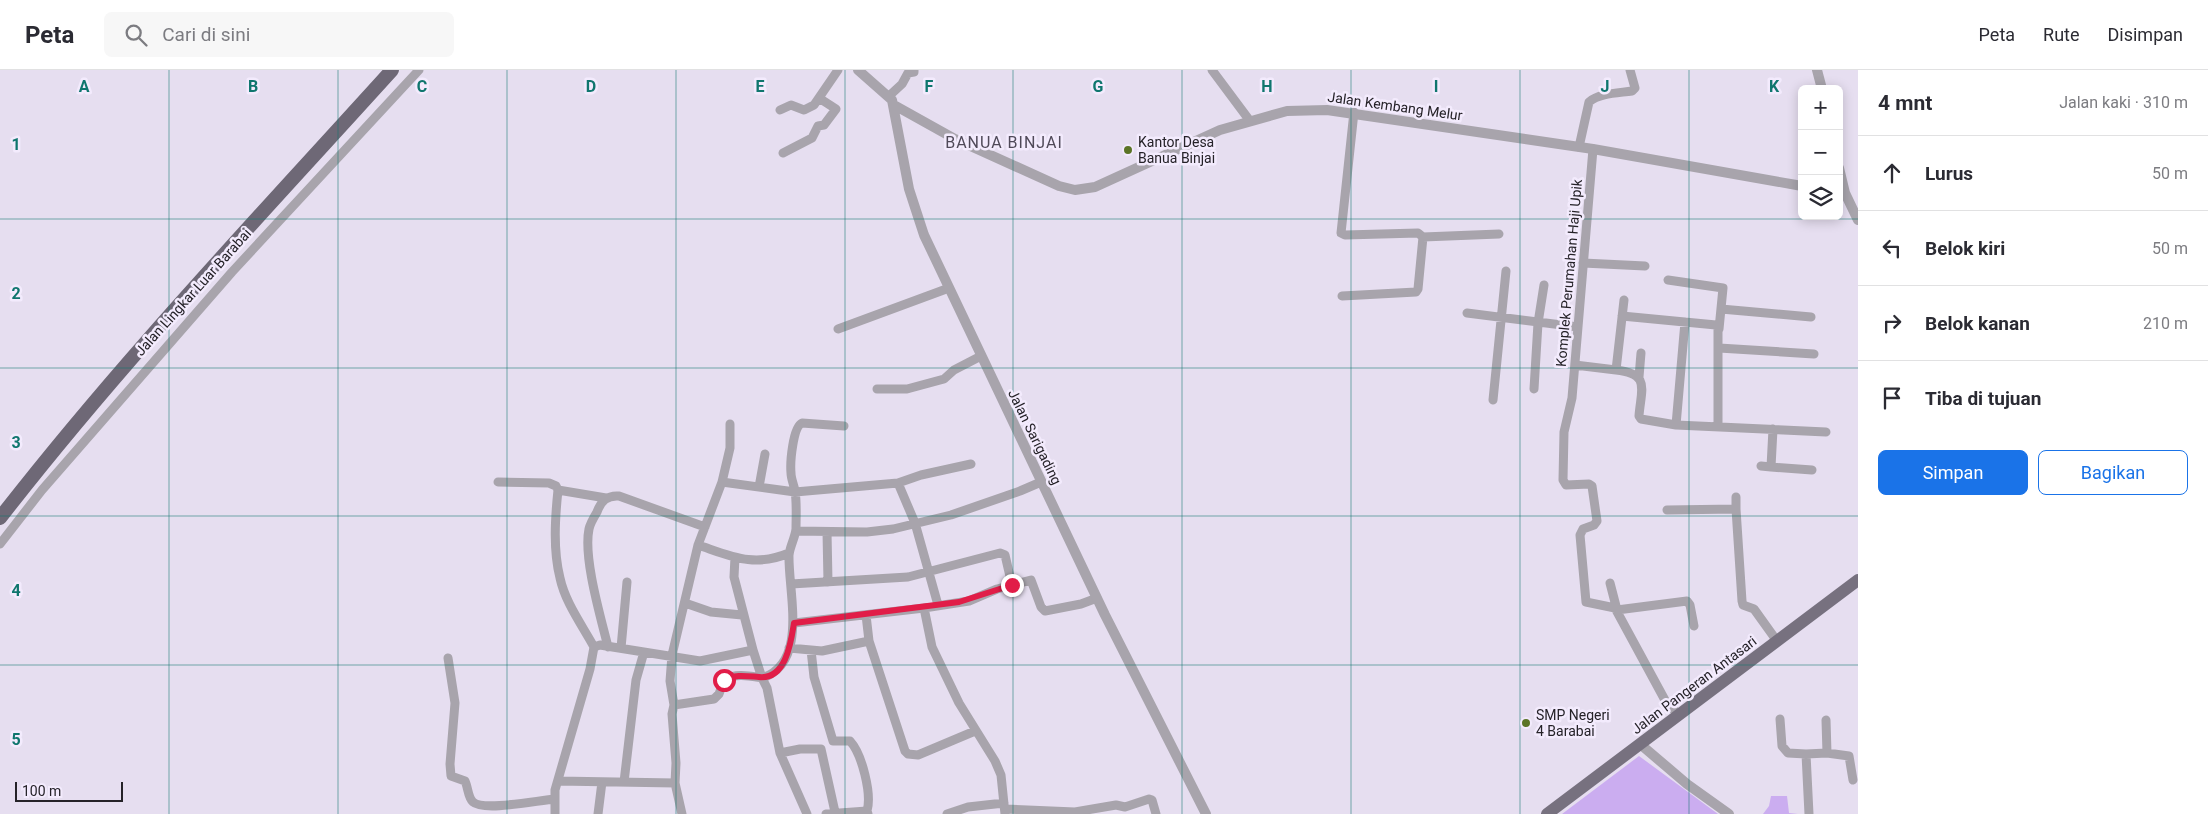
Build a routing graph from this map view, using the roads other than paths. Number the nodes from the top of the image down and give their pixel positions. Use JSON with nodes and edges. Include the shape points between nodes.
{"nodes":[{"id":1,"x":392,"y":70,"type":"edge"},
{"id":2,"x":420,"y":70,"type":"edge"},
{"id":3,"x":838,"y":70,"type":"edge"},
{"id":4,"x":858,"y":70,"type":"edge"},
{"id":5,"x":914,"y":70,"type":"edge"},
{"id":6,"x":1212,"y":70,"type":"edge"},
{"id":7,"x":1630,"y":70,"type":"edge"},
{"id":8,"x":1817,"y":70,"type":"edge"},
{"id":9,"x":1821,"y":85,"type":"edge"},
{"id":10,"x":819,"y":98,"type":"junction"},
{"id":11,"x":891,"y":100,"type":"junction"},
{"id":12,"x":780,"y":110,"type":"dead end"},
{"id":13,"x":1354,"y":112,"type":"junction"},
{"id":14,"x":1250,"y":121,"type":"junction"},
{"id":15,"x":1579,"y":147,"type":"junction"},
{"id":16,"x":1593,"y":149,"type":"junction"},
{"id":17,"x":782,"y":152,"type":"dead end"},
{"id":18,"x":1798,"y":185,"type":"edge"},
{"id":19,"x":1843,"y":195,"type":"edge"},
{"id":20,"x":1858,"y":220,"type":"edge"},
{"id":21,"x":1499,"y":234,"type":"dead end"},
{"id":22,"x":1423,"y":238,"type":"junction"},
{"id":23,"x":1584,"y":262,"type":"junction"},
{"id":24,"x":1645,"y":266,"type":"dead end"},
{"id":25,"x":1506,"y":271,"type":"dead end"},
{"id":26,"x":1668,"y":280,"type":"dead end"},
{"id":27,"x":1544,"y":286,"type":"dead end"},
{"id":28,"x":949,"y":288,"type":"junction"},
{"id":29,"x":1342,"y":296,"type":"dead end"},
{"id":30,"x":1624,"y":300,"type":"dead end"},
{"id":31,"x":1721,"y":309,"type":"junction"},
{"id":32,"x":1467,"y":313,"type":"dead end"},
{"id":33,"x":1622,"y":316,"type":"junction"},
{"id":34,"x":1811,"y":317,"type":"dead end"},
{"id":35,"x":1502,"y":318,"type":"junction"},
{"id":36,"x":1684,"y":322,"type":"junction"},
{"id":37,"x":1538,"y":323,"type":"junction"},
{"id":38,"x":1578,"y":328,"type":"junction"},
{"id":39,"x":838,"y":329,"type":"dead end"},
{"id":40,"x":1719,"y":329,"type":"junction"},
{"id":41,"x":1719,"y":348,"type":"junction"},
{"id":42,"x":1641,"y":353,"type":"dead end"},
{"id":43,"x":1814,"y":354,"type":"dead end"},
{"id":44,"x":981,"y":356,"type":"junction"},
{"id":45,"x":1575,"y":365,"type":"junction"},
{"id":46,"x":1616,"y":370,"type":"junction"},
{"id":47,"x":1639,"y":377,"type":"junction"},
{"id":48,"x":877,"y":389,"type":"dead end"},
{"id":49,"x":1534,"y":389,"type":"dead end"},
{"id":50,"x":1493,"y":400,"type":"dead end"},
{"id":51,"x":730,"y":424,"type":"dead end"},
{"id":52,"x":1676,"y":425,"type":"junction"},
{"id":53,"x":844,"y":426,"type":"dead end"},
{"id":54,"x":1715,"y":426,"type":"junction"},
{"id":55,"x":1772,"y":430,"type":"junction"},
{"id":56,"x":1826,"y":432,"type":"dead end"},
{"id":57,"x":765,"y":454,"type":"dead end"},
{"id":58,"x":971,"y":464,"type":"dead end"},
{"id":59,"x":1761,"y":466,"type":"dead end"},
{"id":60,"x":1771,"y":467,"type":"junction"},
{"id":61,"x":1812,"y":470,"type":"dead end"},
{"id":62,"x":498,"y":482,"type":"dead end"},
{"id":63,"x":722,"y":482,"type":"junction"},
{"id":64,"x":1041,"y":482,"type":"junction"},
{"id":65,"x":898,"y":483,"type":"junction"},
{"id":66,"x":759,"y":487,"type":"junction"},
{"id":67,"x":558,"y":490,"type":"junction"},
{"id":68,"x":795,"y":492,"type":"junction"},
{"id":69,"x":1736,"y":497,"type":"dead end"},
{"id":70,"x":606,"y":498,"type":"junction"},
{"id":71,"x":1736,"y":509,"type":"junction"},
{"id":72,"x":1667,"y":510,"type":"dead end"},
{"id":73,"x":0,"y":518,"type":"edge"},
{"id":74,"x":916,"y":523,"type":"junction"},
{"id":75,"x":705,"y":527,"type":"junction"},
{"id":76,"x":796,"y":531,"type":"junction"},
{"id":77,"x":827,"y":532,"type":"junction"},
{"id":78,"x":0,"y":544,"type":"edge"},
{"id":79,"x":698,"y":545,"type":"junction"},
{"id":80,"x":789,"y":553,"type":"junction"},
{"id":81,"x":735,"y":557,"type":"junction"},
{"id":82,"x":929,"y":571,"type":"junction"},
{"id":83,"x":1858,"y":581,"type":"edge"},
{"id":84,"x":628,"y":582,"type":"dead end"},
{"id":85,"x":828,"y":582,"type":"junction"},
{"id":86,"x":1610,"y":583,"type":"dead end"},
{"id":87,"x":791,"y":584,"type":"junction"},
{"id":88,"x":1012,"y":585,"type":"junction"},
{"id":89,"x":1096,"y":598,"type":"junction"},
{"id":90,"x":686,"y":603,"type":"junction"},
{"id":91,"x":938,"y":605,"type":"junction"},
{"id":92,"x":924,"y":608,"type":"junction"},
{"id":93,"x":1617,"y":610,"type":"junction"},
{"id":94,"x":742,"y":614,"type":"junction"},
{"id":95,"x":866,"y":615,"type":"junction"},
{"id":96,"x":794,"y":623,"type":"junction"},
{"id":97,"x":1694,"y":626,"type":"dead end"},
{"id":98,"x":869,"y":641,"type":"junction"},
{"id":99,"x":1777,"y":641,"type":"junction"},
{"id":100,"x":594,"y":647,"type":"junction"},
{"id":101,"x":608,"y":647,"type":"junction"},
{"id":102,"x":621,"y":648,"type":"junction"},
{"id":103,"x":789,"y":648,"type":"junction"},
{"id":104,"x":752,"y":650,"type":"junction"},
{"id":105,"x":811,"y":650,"type":"junction"},
{"id":106,"x":644,"y":652,"type":"junction"},
{"id":107,"x":672,"y":656,"type":"junction"},
{"id":108,"x":448,"y":658,"type":"dead end"},
{"id":109,"x":762,"y":678,"type":"junction"},
{"id":110,"x":674,"y":705,"type":"junction"},
{"id":111,"x":1679,"y":715,"type":"junction"},
{"id":112,"x":1780,"y":719,"type":"dead end"},
{"id":113,"x":1826,"y":720,"type":"dead end"},
{"id":114,"x":975,"y":731,"type":"junction"},
{"id":115,"x":1640,"y":744,"type":"junction"},
{"id":116,"x":1827,"y":752,"type":"junction"},
{"id":117,"x":780,"y":753,"type":"junction"},
{"id":118,"x":1806,"y":754,"type":"junction"},
{"id":119,"x":1853,"y":780,"type":"dead end"},
{"id":120,"x":558,"y":781,"type":"junction"},
{"id":121,"x":602,"y":782,"type":"junction"},
{"id":122,"x":624,"y":782,"type":"junction"},
{"id":123,"x":675,"y":783,"type":"junction"},
{"id":124,"x":555,"y":799,"type":"junction"},
{"id":125,"x":1005,"y":809,"type":"edge"},
{"id":126,"x":868,"y":812,"type":"edge"},
{"id":127,"x":961,"y":812,"type":"edge"},
{"id":128,"x":831,"y":813,"type":"edge"},
{"id":129,"x":1082,"y":813,"type":"edge"},
{"id":130,"x":555,"y":814,"type":"edge"},
{"id":131,"x":598,"y":814,"type":"edge"},
{"id":132,"x":682,"y":814,"type":"edge"},
{"id":133,"x":807,"y":814,"type":"edge"},
{"id":134,"x":947,"y":814,"type":"edge"},
{"id":135,"x":1156,"y":814,"type":"edge"},
{"id":136,"x":1206,"y":814,"type":"edge"},
{"id":137,"x":1548,"y":814,"type":"edge"},
{"id":138,"x":1729,"y":814,"type":"edge"},
{"id":139,"x":1809,"y":814,"type":"edge"}],
"edges":[{"from":1,"to":73,"type":"highway","name":"Jalan Lingkar Luar Barabai","via":[[123,370]]},
{"from":2,"to":78,"type":"street","via":[[232,272],[42,490]]},
{"from":3,"to":10,"type":"street"},
{"from":4,"to":11,"type":"street"},
{"from":5,"to":11,"type":"street","via":[[908,73]]},
{"from":6,"to":14,"type":"street"},
{"from":7,"to":15,"type":"street","via":[[1635,88],[1632,91],[1593,98],[1589,102]]},
{"from":8,"to":9,"type":"street"},
{"from":10,"to":12,"type":"street","via":[[804,110],[791,105]]},
{"from":10,"to":17,"type":"street","via":[[836,109],[824,125],[818,126],[812,138]]},
{"from":11,"to":14,"type":"street","name":"Jalan Kembang Melur","via":[[955,139],[1059,186],[1075,190],[1095,187],[1220,130]]},
{"from":11,"to":28,"type":"street","name":"Jalan Sarigading","via":[[909,189],[924,235]]},
{"from":13,"to":14,"type":"street","name":"Jalan Kembang Melur","via":[[1287,111]]},
{"from":13,"to":15,"type":"street","name":"Jalan Kembang Melur"},
{"from":13,"to":22,"type":"street","via":[[1341,232],[1345,235],[1418,233]]},
{"from":15,"to":16,"type":"street","name":"Jalan Kembang Melur"},
{"from":16,"to":18,"type":"street","name":"Jalan Kembang Melur"},
{"from":16,"to":23,"type":"street","name":"Komplek Perumahan Haji Upik"},
{"from":19,"to":20,"type":"street"},
{"from":21,"to":22,"type":"street"},
{"from":22,"to":29,"type":"street","via":[[1416,292]]},
{"from":23,"to":24,"type":"street"},
{"from":23,"to":38,"type":"street","name":"Komplek Perumahan Haji Upik"},
{"from":25,"to":35,"type":"street"},
{"from":26,"to":31,"type":"street","via":[[1723,288]]},
{"from":27,"to":37,"type":"street"},
{"from":28,"to":39,"type":"street"},
{"from":28,"to":44,"type":"street","name":"Jalan Sarigading"},
{"from":30,"to":33,"type":"street"},
{"from":31,"to":34,"type":"street"},
{"from":31,"to":40,"type":"street"},
{"from":32,"to":35,"type":"street"},
{"from":33,"to":36,"type":"street"},
{"from":33,"to":46,"type":"street"},
{"from":35,"to":37,"type":"street"},
{"from":35,"to":50,"type":"street"},
{"from":36,"to":40,"type":"street","via":[[1716,325]]},
{"from":36,"to":52,"type":"street"},
{"from":37,"to":38,"type":"street"},
{"from":37,"to":49,"type":"street"},
{"from":38,"to":45,"type":"street","name":"Komplek Perumahan Haji Upik"},
{"from":40,"to":41,"type":"street"},
{"from":41,"to":43,"type":"street"},
{"from":41,"to":54,"type":"street","via":[[1718,424]]},
{"from":42,"to":47,"type":"street"},
{"from":44,"to":48,"type":"street","via":[[944,378],[907,389]]},
{"from":44,"to":64,"type":"street","name":"Jalan Sarigading"},
{"from":45,"to":46,"type":"street"},
{"from":45,"to":93,"type":"street","name":"Komplek Perumahan Haji Upik","via":[[1564,432],[1563,480],[1566,485],[1591,484],[1597,520],[1594,525],[1583,529],[1580,535],[1585,599],[1588,604]]},
{"from":46,"to":47,"type":"street"},
{"from":47,"to":52,"type":"street","via":[[1642,384],[1640,418]]},
{"from":51,"to":63,"type":"street","via":[[730,448]]},
{"from":52,"to":54,"type":"street"},
{"from":53,"to":68,"type":"street","via":[[799,423],[791,472]]},
{"from":54,"to":55,"type":"street"},
{"from":55,"to":56,"type":"street"},
{"from":55,"to":60,"type":"street"},
{"from":57,"to":66,"type":"street"},
{"from":58,"to":65,"type":"street"},
{"from":59,"to":60,"type":"street"},
{"from":60,"to":61,"type":"street"},
{"from":62,"to":67,"type":"street","via":[[549,483]]},
{"from":63,"to":66,"type":"street"},
{"from":63,"to":75,"type":"street"},
{"from":64,"to":74,"type":"street","via":[[951,515]]},
{"from":64,"to":89,"type":"street","name":"Jalan Sarigading"},
{"from":65,"to":68,"type":"street"},
{"from":65,"to":74,"type":"street"},
{"from":66,"to":68,"type":"street"},
{"from":67,"to":70,"type":"street"},
{"from":67,"to":100,"type":"street","via":[[556,544],[560,579]]},
{"from":68,"to":76,"type":"street"},
{"from":69,"to":71,"type":"street"},
{"from":70,"to":75,"type":"street","via":[[619,496]]},
{"from":70,"to":101,"type":"street","via":[[589,530],[595,596]]},
{"from":71,"to":72,"type":"street"},
{"from":71,"to":99,"type":"street","via":[[1742,601],[1754,609]]},
{"from":74,"to":77,"type":"street","via":[[894,530]]},
{"from":74,"to":82,"type":"street"},
{"from":75,"to":79,"type":"street"},
{"from":76,"to":77,"type":"street"},
{"from":76,"to":80,"type":"street"},
{"from":77,"to":85,"type":"street"},
{"from":79,"to":81,"type":"street"},
{"from":79,"to":90,"type":"street"},
{"from":80,"to":81,"type":"street","via":[[756,562]]},
{"from":80,"to":87,"type":"street"},
{"from":81,"to":94,"type":"street","via":[[734,577]]},
{"from":82,"to":85,"type":"street","via":[[908,577]]},
{"from":82,"to":88,"type":"street","via":[[1004,553]]},
{"from":82,"to":91,"type":"street"},
{"from":83,"to":99,"type":"main road","name":"Jalan Pangeran Antasari"},
{"from":84,"to":102,"type":"street"},
{"from":85,"to":87,"type":"street"},
{"from":86,"to":93,"type":"street"},
{"from":87,"to":96,"type":"street"},
{"from":88,"to":89,"type":"street","via":[[1028,580],[1033,582],[1045,610]]},
{"from":88,"to":91,"type":"street","via":[[969,601]]},
{"from":89,"to":136,"type":"street","name":"Jalan Sarigading"},
{"from":90,"to":94,"type":"street","via":[[711,612]]},
{"from":90,"to":107,"type":"street"},
{"from":91,"to":92,"type":"street"},
{"from":92,"to":95,"type":"street"},
{"from":92,"to":114,"type":"street","via":[[932,647]]},
{"from":93,"to":97,"type":"street","via":[[1687,601]]},
{"from":93,"to":111,"type":"street","via":[[1666,702]]},
{"from":94,"to":104,"type":"street"},
{"from":95,"to":96,"type":"street"},
{"from":95,"to":98,"type":"street"},
{"from":96,"to":103,"type":"street"},
{"from":98,"to":105,"type":"street","via":[[822,652]]},
{"from":98,"to":114,"type":"street","via":[[895,725],[908,754],[918,756]]},
{"from":99,"to":111,"type":"main road","name":"Jalan Pangeran Antasari"},
{"from":100,"to":101,"type":"street"},
{"from":100,"to":120,"type":"street"},
{"from":101,"to":102,"type":"street"},
{"from":102,"to":106,"type":"street"},
{"from":103,"to":105,"type":"street"},
{"from":103,"to":109,"type":"street","via":[[779,670]]},
{"from":104,"to":107,"type":"street","via":[[700,661]]},
{"from":104,"to":109,"type":"street"},
{"from":105,"to":126,"type":"street","via":[[814,677],[832,741],[850,741],[860,758],[869,797]]},
{"from":106,"to":107,"type":"street"},
{"from":106,"to":122,"type":"street","via":[[636,680]]},
{"from":107,"to":110,"type":"street","via":[[670,681]]},
{"from":108,"to":124,"type":"street","via":[[455,703],[451,776],[464,781],[471,800],[480,806]]},
{"from":109,"to":110,"type":"street","via":[[730,677],[724,680],[714,699]]},
{"from":109,"to":117,"type":"street","via":[[767,688]]},
{"from":110,"to":123,"type":"street"},
{"from":111,"to":115,"type":"main road","name":"Jalan Pangeran Antasari"},
{"from":112,"to":118,"type":"street","via":[[1782,746],[1788,753]]},
{"from":113,"to":116,"type":"street"},
{"from":114,"to":125,"type":"street","via":[[1001,775]]},
{"from":115,"to":137,"type":"main road","name":"Jalan Pangeran Antasari"},
{"from":115,"to":138,"type":"street"},
{"from":116,"to":118,"type":"street"},
{"from":116,"to":119,"type":"street","via":[[1849,756]]},
{"from":117,"to":128,"type":"street","via":[[821,749]]},
{"from":117,"to":133,"type":"street"},
{"from":118,"to":139,"type":"street"},
{"from":120,"to":121,"type":"street"},
{"from":120,"to":124,"type":"street"},
{"from":121,"to":122,"type":"street"},
{"from":121,"to":131,"type":"street"},
{"from":122,"to":123,"type":"street"},
{"from":123,"to":132,"type":"street"},
{"from":124,"to":130,"type":"street"},
{"from":125,"to":127,"type":"street","via":[[968,807]]},
{"from":125,"to":129,"type":"street"},
{"from":126,"to":128,"type":"street"},
{"from":127,"to":134,"type":"street"},
{"from":129,"to":135,"type":"street","via":[[1116,805],[1125,807],[1149,799]]}]}
